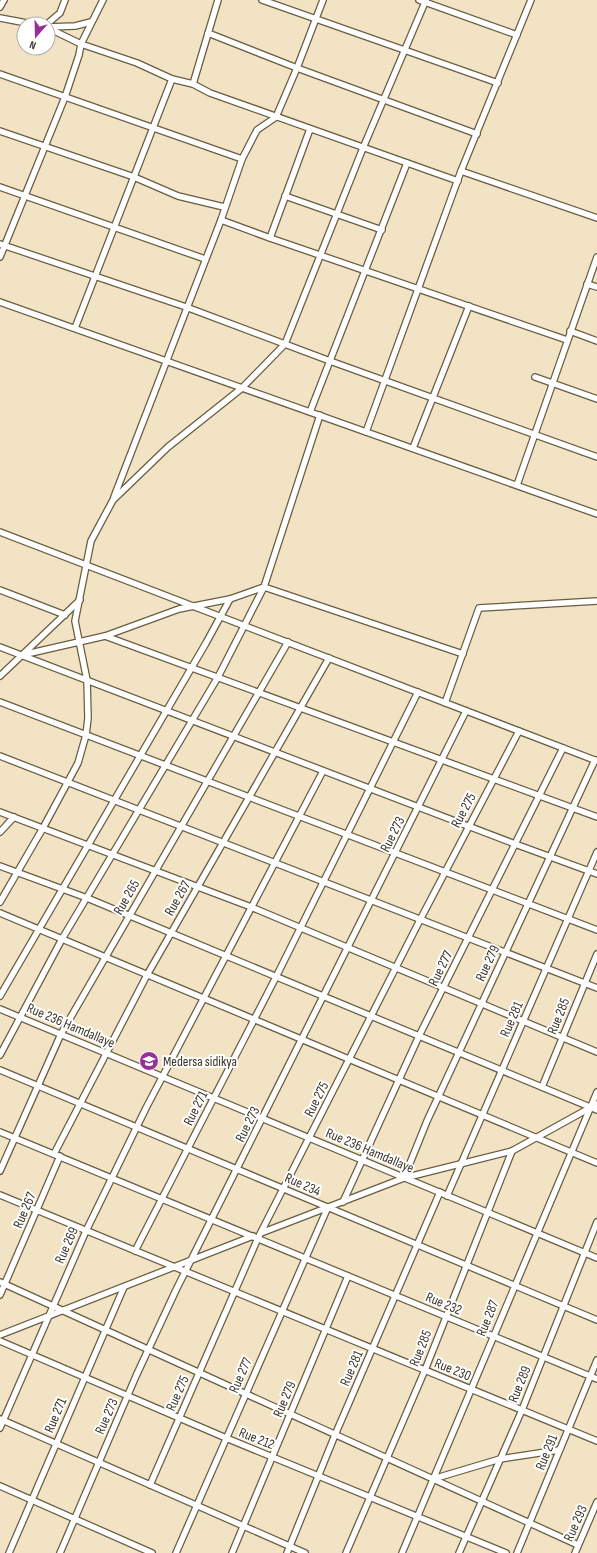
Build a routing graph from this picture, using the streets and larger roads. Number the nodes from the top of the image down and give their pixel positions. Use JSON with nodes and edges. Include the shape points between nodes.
{"nodes":[{"id":1,"x":4,"y":0,"type":"edge"},
{"id":2,"x":65,"y":0,"type":"edge"},
{"id":3,"x":103,"y":0,"type":"edge"},
{"id":4,"x":218,"y":0,"type":"edge"},
{"id":5,"x":262,"y":0,"type":"edge"},
{"id":6,"x":323,"y":0,"type":"edge"},
{"id":7,"x":419,"y":0,"type":"edge"},
{"id":8,"x":531,"y":0,"type":"edge"},
{"id":9,"x":426,"y":1,"type":"edge"},
{"id":10,"x":0,"y":7,"type":"edge"},
{"id":11,"x":56,"y":17,"type":"edge"},
{"id":12,"x":0,"y":18,"type":"edge"},
{"id":13,"x":315,"y":19,"type":"junction"},
{"id":14,"x":16,"y":21,"type":"edge"},
{"id":15,"x":91,"y":22,"type":"junction"},
{"id":16,"x":56,"y":26,"type":"edge"},
{"id":17,"x":56,"y":30,"type":"edge"},
{"id":18,"x":208,"y":33,"type":"junction"},
{"id":19,"x":517,"y":36,"type":"junction"},
{"id":20,"x":81,"y":44,"type":"junction"},
{"id":21,"x":405,"y":50,"type":"junction"},
{"id":22,"x":297,"y":68,"type":"junction"},
{"id":23,"x":0,"y":74,"type":"edge"},
{"id":24,"x":172,"y":79,"type":"junction"},
{"id":25,"x":498,"y":83,"type":"junction"},
{"id":26,"x":193,"y":84,"type":"junction"},
{"id":27,"x":66,"y":97,"type":"junction"},
{"id":28,"x":384,"y":100,"type":"junction"},
{"id":29,"x":276,"y":117,"type":"junction"},
{"id":30,"x":152,"y":128,"type":"junction"},
{"id":31,"x":310,"y":129,"type":"junction"},
{"id":32,"x":0,"y":131,"type":"edge"},
{"id":33,"x":477,"y":134,"type":"junction"},
{"id":34,"x":46,"y":146,"type":"junction"},
{"id":35,"x":363,"y":148,"type":"junction"},
{"id":36,"x":242,"y":158,"type":"junction"},
{"id":37,"x":408,"y":163,"type":"junction"},
{"id":38,"x":461,"y":171,"type":"junction"},
{"id":39,"x":134,"y":176,"type":"junction"},
{"id":40,"x":458,"y":181,"type":"junction"},
{"id":41,"x":0,"y":187,"type":"edge"},
{"id":42,"x":25,"y":196,"type":"junction"},
{"id":43,"x":286,"y":196,"type":"junction"},
{"id":44,"x":224,"y":207,"type":"junction"},
{"id":45,"x":337,"y":214,"type":"junction"},
{"id":46,"x":597,"y":218,"type":"edge"},
{"id":47,"x":221,"y":220,"type":"junction"},
{"id":48,"x":114,"y":226,"type":"junction"},
{"id":49,"x":382,"y":230,"type":"junction"},
{"id":50,"x":270,"y":238,"type":"junction"},
{"id":51,"x":2,"y":245,"type":"edge"},
{"id":52,"x":320,"y":256,"type":"junction"},
{"id":53,"x":0,"y":257,"type":"edge"},
{"id":54,"x":597,"y":257,"type":"edge"},
{"id":55,"x":205,"y":259,"type":"junction"},
{"id":56,"x":366,"y":271,"type":"junction"},
{"id":57,"x":95,"y":277,"type":"junction"},
{"id":58,"x":587,"y":284,"type":"junction"},
{"id":59,"x":597,"y":287,"type":"edge"},
{"id":60,"x":417,"y":289,"type":"junction"},
{"id":61,"x":0,"y":302,"type":"edge"},
{"id":62,"x":469,"y":306,"type":"junction"},
{"id":63,"x":186,"y":307,"type":"junction"},
{"id":64,"x":75,"y":328,"type":"junction"},
{"id":65,"x":570,"y":331,"type":"junction"},
{"id":66,"x":567,"y":340,"type":"junction"},
{"id":67,"x":597,"y":341,"type":"edge"},
{"id":68,"x":285,"y":344,"type":"junction"},
{"id":69,"x":166,"y":361,"type":"junction"},
{"id":70,"x":330,"y":361,"type":"junction"},
{"id":71,"x":535,"y":377,"type":"dead end"},
{"id":72,"x":385,"y":381,"type":"junction"},
{"id":73,"x":552,"y":383,"type":"junction"},
{"id":74,"x":242,"y":388,"type":"junction"},
{"id":75,"x":433,"y":398,"type":"junction"},
{"id":76,"x":597,"y":399,"type":"edge"},
{"id":77,"x":310,"y":412,"type":"junction"},
{"id":78,"x":320,"y":415,"type":"junction"},
{"id":79,"x":366,"y":432,"type":"junction"},
{"id":80,"x":534,"y":435,"type":"junction"},
{"id":81,"x":413,"y":448,"type":"junction"},
{"id":82,"x":597,"y":457,"type":"edge"},
{"id":83,"x":517,"y":485,"type":"junction"},
{"id":84,"x":113,"y":500,"type":"junction"},
{"id":85,"x":597,"y":514,"type":"edge"},
{"id":86,"x":0,"y":532,"type":"edge"},
{"id":87,"x":86,"y":565,"type":"junction"},
{"id":88,"x":264,"y":587,"type":"junction"},
{"id":89,"x":0,"y":590,"type":"edge"},
{"id":90,"x":230,"y":599,"type":"junction"},
{"id":91,"x":80,"y":600,"type":"junction"},
{"id":92,"x":597,"y":601,"type":"edge"},
{"id":93,"x":194,"y":606,"type":"junction"},
{"id":94,"x":65,"y":614,"type":"junction"},
{"id":95,"x":221,"y":616,"type":"junction"},
{"id":96,"x":245,"y":626,"type":"junction"},
{"id":97,"x":105,"y":636,"type":"junction"},
{"id":98,"x":288,"y":642,"type":"junction"},
{"id":99,"x":79,"y":643,"type":"junction"},
{"id":100,"x":0,"y":647,"type":"edge"},
{"id":101,"x":463,"y":654,"type":"junction"},
{"id":102,"x":22,"y":655,"type":"junction"},
{"id":103,"x":329,"y":658,"type":"junction"},
{"id":104,"x":192,"y":668,"type":"junction"},
{"id":105,"x":0,"y":676,"type":"edge"},
{"id":106,"x":218,"y":677,"type":"junction"},
{"id":107,"x":87,"y":680,"type":"junction"},
{"id":108,"x":259,"y":692,"type":"junction"},
{"id":109,"x":418,"y":692,"type":"junction"},
{"id":110,"x":0,"y":702,"type":"edge"},
{"id":111,"x":445,"y":703,"type":"junction"},
{"id":112,"x":301,"y":708,"type":"junction"},
{"id":113,"x":167,"y":711,"type":"junction"},
{"id":114,"x":466,"y":711,"type":"junction"},
{"id":115,"x":192,"y":720,"type":"junction"},
{"id":116,"x":519,"y":731,"type":"junction"},
{"id":117,"x":86,"y":735,"type":"junction"},
{"id":118,"x":234,"y":736,"type":"junction"},
{"id":119,"x":392,"y":742,"type":"junction"},
{"id":120,"x":563,"y":748,"type":"junction"},
{"id":121,"x":276,"y":752,"type":"junction"},
{"id":122,"x":0,"y":756,"type":"edge"},
{"id":123,"x":140,"y":756,"type":"junction"},
{"id":124,"x":442,"y":760,"type":"junction"},
{"id":125,"x":596,"y":761,"type":"edge"},
{"id":126,"x":165,"y":766,"type":"junction"},
{"id":127,"x":323,"y":771,"type":"junction"},
{"id":128,"x":493,"y":779,"type":"junction"},
{"id":129,"x":68,"y":782,"type":"junction"},
{"id":130,"x":207,"y":782,"type":"junction"},
{"id":131,"x":370,"y":788,"type":"junction"},
{"id":132,"x":539,"y":796,"type":"junction"},
{"id":133,"x":249,"y":798,"type":"junction"},
{"id":134,"x":114,"y":801,"type":"junction"},
{"id":135,"x":419,"y":807,"type":"junction"},
{"id":136,"x":572,"y":808,"type":"junction"},
{"id":137,"x":139,"y":810,"type":"junction"},
{"id":138,"x":0,"y":812,"type":"edge"},
{"id":139,"x":14,"y":817,"type":"junction"},
{"id":140,"x":299,"y":817,"type":"junction"},
{"id":141,"x":597,"y":817,"type":"edge"},
{"id":142,"x":468,"y":826,"type":"junction"},
{"id":143,"x":181,"y":827,"type":"junction"},
{"id":144,"x":43,"y":828,"type":"junction"},
{"id":145,"x":0,"y":832,"type":"edge"},
{"id":146,"x":346,"y":835,"type":"junction"},
{"id":147,"x":223,"y":843,"type":"junction"},
{"id":148,"x":515,"y":844,"type":"junction"},
{"id":149,"x":88,"y":846,"type":"junction"},
{"id":150,"x":597,"y":852,"type":"edge"},
{"id":151,"x":395,"y":854,"type":"junction"},
{"id":152,"x":112,"y":855,"type":"junction"},
{"id":153,"x":550,"y":857,"type":"junction"},
{"id":154,"x":274,"y":863,"type":"junction"},
{"id":155,"x":0,"y":866,"type":"edge"},
{"id":156,"x":156,"y":871,"type":"junction"},
{"id":157,"x":589,"y":871,"type":"junction"},
{"id":158,"x":17,"y":872,"type":"junction"},
{"id":159,"x":444,"y":872,"type":"junction"},
{"id":160,"x":597,"y":874,"type":"edge"},
{"id":161,"x":323,"y":882,"type":"junction"},
{"id":162,"x":198,"y":886,"type":"junction"},
{"id":163,"x":62,"y":889,"type":"junction"},
{"id":164,"x":492,"y":890,"type":"junction"},
{"id":165,"x":87,"y":898,"type":"junction"},
{"id":166,"x":372,"y":901,"type":"junction"},
{"id":167,"x":0,"y":902,"type":"edge"},
{"id":168,"x":528,"y":904,"type":"junction"},
{"id":169,"x":251,"y":907,"type":"junction"},
{"id":170,"x":0,"y":913,"type":"edge"},
{"id":171,"x":130,"y":916,"type":"junction"},
{"id":172,"x":568,"y":919,"type":"junction"},
{"id":173,"x":420,"y":920,"type":"junction"},
{"id":174,"x":301,"y":928,"type":"junction"},
{"id":175,"x":39,"y":929,"type":"junction"},
{"id":176,"x":597,"y":930,"type":"edge"},
{"id":177,"x":171,"y":932,"type":"junction"},
{"id":178,"x":468,"y":938,"type":"junction"},
{"id":179,"x":62,"y":939,"type":"junction"},
{"id":180,"x":348,"y":948,"type":"junction"},
{"id":181,"x":505,"y":952,"type":"junction"},
{"id":182,"x":597,"y":954,"type":"edge"},
{"id":183,"x":226,"y":956,"type":"junction"},
{"id":184,"x":105,"y":957,"type":"junction"},
{"id":185,"x":395,"y":967,"type":"junction"},
{"id":186,"x":546,"y":968,"type":"junction"},
{"id":187,"x":147,"y":974,"type":"junction"},
{"id":188,"x":276,"y":977,"type":"junction"},
{"id":189,"x":585,"y":983,"type":"junction"},
{"id":190,"x":444,"y":987,"type":"junction"},
{"id":191,"x":597,"y":988,"type":"edge"},
{"id":192,"x":0,"y":996,"type":"edge"},
{"id":193,"x":324,"y":996,"type":"junction"},
{"id":194,"x":203,"y":998,"type":"junction"},
{"id":195,"x":482,"y":1004,"type":"junction"},
{"id":196,"x":0,"y":1009,"type":"edge"},
{"id":197,"x":371,"y":1016,"type":"junction"},
{"id":198,"x":19,"y":1017,"type":"junction"},
{"id":199,"x":254,"y":1020,"type":"junction"},
{"id":200,"x":524,"y":1021,"type":"junction"},
{"id":201,"x":61,"y":1034,"type":"junction"},
{"id":202,"x":419,"y":1036,"type":"junction"},
{"id":203,"x":563,"y":1037,"type":"junction"},
{"id":204,"x":302,"y":1040,"type":"junction"},
{"id":205,"x":597,"y":1052,"type":"edge"},
{"id":206,"x":105,"y":1053,"type":"junction"},
{"id":207,"x":459,"y":1053,"type":"junction"},
{"id":208,"x":0,"y":1055,"type":"edge"},
{"id":209,"x":349,"y":1059,"type":"junction"},
{"id":210,"x":0,"y":1070,"type":"edge"},
{"id":211,"x":502,"y":1070,"type":"junction"},
{"id":212,"x":162,"y":1076,"type":"junction"},
{"id":213,"x":398,"y":1080,"type":"junction"},
{"id":214,"x":38,"y":1085,"type":"junction"},
{"id":215,"x":542,"y":1087,"type":"junction"},
{"id":216,"x":597,"y":1092,"type":"edge"},
{"id":217,"x":438,"y":1097,"type":"junction"},
{"id":218,"x":213,"y":1098,"type":"junction"},
{"id":219,"x":80,"y":1102,"type":"junction"},
{"id":220,"x":597,"y":1104,"type":"edge"},
{"id":221,"x":591,"y":1107,"type":"junction"},
{"id":222,"x":597,"y":1110,"type":"edge"},
{"id":223,"x":482,"y":1115,"type":"junction"},
{"id":224,"x":263,"y":1119,"type":"junction"},
{"id":225,"x":137,"y":1126,"type":"junction"},
{"id":226,"x":0,"y":1132,"type":"edge"},
{"id":227,"x":14,"y":1138,"type":"junction"},
{"id":228,"x":310,"y":1138,"type":"junction"},
{"id":229,"x":536,"y":1138,"type":"junction"},
{"id":230,"x":188,"y":1147,"type":"junction"},
{"id":231,"x":512,"y":1150,"type":"junction"},
{"id":232,"x":571,"y":1152,"type":"junction"},
{"id":233,"x":54,"y":1154,"type":"junction"},
{"id":234,"x":60,"y":1156,"type":"junction"},
{"id":235,"x":361,"y":1160,"type":"junction"},
{"id":236,"x":597,"y":1163,"type":"edge"},
{"id":237,"x":461,"y":1165,"type":"junction"},
{"id":238,"x":238,"y":1169,"type":"junction"},
{"id":239,"x":0,"y":1171,"type":"edge"},
{"id":240,"x":112,"y":1178,"type":"junction"},
{"id":241,"x":404,"y":1178,"type":"junction"},
{"id":242,"x":284,"y":1188,"type":"junction"},
{"id":243,"x":440,"y":1192,"type":"junction"},
{"id":244,"x":0,"y":1195,"type":"edge"},
{"id":245,"x":447,"y":1196,"type":"junction"},
{"id":246,"x":162,"y":1198,"type":"junction"},
{"id":247,"x":343,"y":1202,"type":"junction"},
{"id":248,"x":328,"y":1208,"type":"junction"},
{"id":249,"x":37,"y":1210,"type":"junction"},
{"id":250,"x":487,"y":1212,"type":"junction"},
{"id":251,"x":212,"y":1219,"type":"junction"},
{"id":252,"x":597,"y":1222,"type":"edge"},
{"id":253,"x":86,"y":1230,"type":"junction"},
{"id":254,"x":262,"y":1233,"type":"junction"},
{"id":255,"x":537,"y":1233,"type":"junction"},
{"id":256,"x":255,"y":1238,"type":"junction"},
{"id":257,"x":418,"y":1244,"type":"junction"},
{"id":258,"x":135,"y":1251,"type":"junction"},
{"id":259,"x":585,"y":1253,"type":"junction"},
{"id":260,"x":305,"y":1258,"type":"junction"},
{"id":261,"x":597,"y":1258,"type":"edge"},
{"id":262,"x":191,"y":1260,"type":"junction"},
{"id":263,"x":467,"y":1265,"type":"junction"},
{"id":264,"x":174,"y":1267,"type":"junction"},
{"id":265,"x":186,"y":1271,"type":"junction"},
{"id":266,"x":348,"y":1276,"type":"junction"},
{"id":267,"x":2,"y":1283,"type":"edge"},
{"id":268,"x":514,"y":1285,"type":"junction"},
{"id":269,"x":124,"y":1287,"type":"junction"},
{"id":270,"x":235,"y":1292,"type":"junction"},
{"id":271,"x":0,"y":1295,"type":"edge"},
{"id":272,"x":396,"y":1296,"type":"junction"},
{"id":273,"x":53,"y":1306,"type":"junction"},
{"id":274,"x":564,"y":1306,"type":"junction"},
{"id":275,"x":64,"y":1311,"type":"junction"},
{"id":276,"x":282,"y":1311,"type":"junction"},
{"id":277,"x":49,"y":1316,"type":"junction"},
{"id":278,"x":446,"y":1316,"type":"junction"},
{"id":279,"x":597,"y":1320,"type":"edge"},
{"id":280,"x":326,"y":1329,"type":"junction"},
{"id":281,"x":104,"y":1330,"type":"junction"},
{"id":282,"x":0,"y":1336,"type":"edge"},
{"id":283,"x":493,"y":1336,"type":"junction"},
{"id":284,"x":0,"y":1341,"type":"edge"},
{"id":285,"x":373,"y":1348,"type":"junction"},
{"id":286,"x":148,"y":1350,"type":"junction"},
{"id":287,"x":32,"y":1355,"type":"junction"},
{"id":288,"x":543,"y":1357,"type":"junction"},
{"id":289,"x":597,"y":1360,"type":"edge"},
{"id":290,"x":425,"y":1370,"type":"junction"},
{"id":291,"x":199,"y":1373,"type":"junction"},
{"id":292,"x":590,"y":1376,"type":"junction"},
{"id":293,"x":84,"y":1377,"type":"junction"},
{"id":294,"x":597,"y":1379,"type":"edge"},
{"id":295,"x":471,"y":1389,"type":"junction"},
{"id":296,"x":245,"y":1394,"type":"junction"},
{"id":297,"x":128,"y":1396,"type":"junction"},
{"id":298,"x":522,"y":1410,"type":"junction"},
{"id":299,"x":290,"y":1415,"type":"junction"},
{"id":300,"x":179,"y":1418,"type":"junction"},
{"id":301,"x":2,"y":1419,"type":"edge"},
{"id":302,"x":0,"y":1428,"type":"edge"},
{"id":303,"x":568,"y":1429,"type":"junction"},
{"id":304,"x":335,"y":1435,"type":"junction"},
{"id":305,"x":226,"y":1438,"type":"junction"},
{"id":306,"x":597,"y":1441,"type":"edge"},
{"id":307,"x":56,"y":1444,"type":"junction"},
{"id":308,"x":560,"y":1450,"type":"junction"},
{"id":309,"x":272,"y":1457,"type":"junction"},
{"id":310,"x":387,"y":1458,"type":"junction"},
{"id":311,"x":500,"y":1459,"type":"junction"},
{"id":312,"x":98,"y":1462,"type":"junction"},
{"id":313,"x":318,"y":1476,"type":"junction"},
{"id":314,"x":433,"y":1479,"type":"junction"},
{"id":315,"x":150,"y":1485,"type":"junction"},
{"id":316,"x":0,"y":1486,"type":"edge"},
{"id":317,"x":370,"y":1497,"type":"junction"},
{"id":318,"x":32,"y":1500,"type":"junction"},
{"id":319,"x":481,"y":1502,"type":"junction"},
{"id":320,"x":597,"y":1502,"type":"edge"},
{"id":321,"x":196,"y":1506,"type":"junction"},
{"id":322,"x":417,"y":1516,"type":"junction"},
{"id":323,"x":75,"y":1519,"type":"junction"},
{"id":324,"x":529,"y":1524,"type":"junction"},
{"id":325,"x":243,"y":1527,"type":"junction"},
{"id":326,"x":466,"y":1536,"type":"junction"},
{"id":327,"x":289,"y":1546,"type":"junction"},
{"id":328,"x":578,"y":1546,"type":"junction"},
{"id":329,"x":10,"y":1553,"type":"edge"},
{"id":330,"x":60,"y":1553,"type":"edge"},
{"id":331,"x":152,"y":1553,"type":"edge"},
{"id":332,"x":176,"y":1553,"type":"edge"},
{"id":333,"x":232,"y":1553,"type":"edge"},
{"id":334,"x":286,"y":1553,"type":"edge"},
{"id":335,"x":305,"y":1553,"type":"edge"},
{"id":336,"x":346,"y":1553,"type":"edge"},
{"id":337,"x":402,"y":1553,"type":"edge"},
{"id":338,"x":459,"y":1553,"type":"edge"},
{"id":339,"x":506,"y":1553,"type":"edge"},
{"id":340,"x":517,"y":1553,"type":"edge"},
{"id":341,"x":575,"y":1553,"type":"edge"}],
"edges":[{"from":1,"to":10,"type":"street"},
{"from":2,"to":11,"type":"street"},
{"from":3,"to":15,"type":"street"},
{"from":4,"to":18,"type":"street"},
{"from":5,"to":13,"type":"street"},
{"from":6,"to":13,"type":"street"},
{"from":7,"to":9,"type":"street"},
{"from":8,"to":19,"type":"street"},
{"from":9,"to":19,"type":"street"},
{"from":9,"to":21,"type":"street"},
{"from":12,"to":14,"type":"street"},
{"from":13,"to":21,"type":"street"},
{"from":13,"to":22,"type":"street"},
{"from":15,"to":16,"type":"street","via":[[75,26]]},
{"from":15,"to":20,"type":"street"},
{"from":17,"to":20,"type":"street"},
{"from":18,"to":22,"type":"street"},
{"from":18,"to":26,"type":"street"},
{"from":19,"to":25,"type":"street"},
{"from":20,"to":24,"type":"street","via":[[137,63]]},
{"from":20,"to":27,"type":"street"},
{"from":21,"to":25,"type":"street"},
{"from":21,"to":28,"type":"street"},
{"from":22,"to":28,"type":"street"},
{"from":22,"to":29,"type":"street"},
{"from":23,"to":27,"type":"street"},
{"from":24,"to":26,"type":"street"},
{"from":24,"to":30,"type":"street"},
{"from":25,"to":33,"type":"street"},
{"from":26,"to":29,"type":"street","via":[[210,93]]},
{"from":27,"to":30,"type":"street"},
{"from":27,"to":34,"type":"street"},
{"from":28,"to":33,"type":"street"},
{"from":28,"to":35,"type":"street"},
{"from":29,"to":31,"type":"street"},
{"from":29,"to":36,"type":"street","via":[[257,130]]},
{"from":30,"to":36,"type":"street"},
{"from":30,"to":39,"type":"street"},
{"from":31,"to":35,"type":"street"},
{"from":31,"to":43,"type":"street"},
{"from":32,"to":34,"type":"street"},
{"from":33,"to":38,"type":"street"},
{"from":34,"to":39,"type":"street"},
{"from":34,"to":42,"type":"street"},
{"from":35,"to":37,"type":"street"},
{"from":35,"to":45,"type":"street"},
{"from":36,"to":44,"type":"street"},
{"from":37,"to":40,"type":"street"},
{"from":37,"to":49,"type":"street"},
{"from":38,"to":40,"type":"street"},
{"from":38,"to":46,"type":"street"},
{"from":39,"to":44,"type":"street","via":[[178,196]]},
{"from":39,"to":48,"type":"street"},
{"from":40,"to":60,"type":"street"},
{"from":41,"to":42,"type":"street"},
{"from":42,"to":48,"type":"street"},
{"from":42,"to":51,"type":"street"},
{"from":43,"to":45,"type":"street"},
{"from":43,"to":50,"type":"street"},
{"from":44,"to":47,"type":"street"},
{"from":45,"to":49,"type":"street"},
{"from":45,"to":52,"type":"street"},
{"from":47,"to":50,"type":"street"},
{"from":47,"to":55,"type":"street"},
{"from":48,"to":55,"type":"street"},
{"from":48,"to":57,"type":"street"},
{"from":49,"to":56,"type":"street"},
{"from":50,"to":52,"type":"street"},
{"from":51,"to":53,"type":"street"},
{"from":51,"to":57,"type":"street"},
{"from":52,"to":56,"type":"street"},
{"from":52,"to":68,"type":"street"},
{"from":54,"to":58,"type":"street"},
{"from":55,"to":63,"type":"street"},
{"from":56,"to":60,"type":"street"},
{"from":56,"to":70,"type":"street"},
{"from":57,"to":63,"type":"street"},
{"from":57,"to":64,"type":"street"},
{"from":58,"to":59,"type":"street"},
{"from":58,"to":65,"type":"street"},
{"from":60,"to":62,"type":"street"},
{"from":60,"to":72,"type":"street"},
{"from":61,"to":64,"type":"street"},
{"from":62,"to":66,"type":"street"},
{"from":62,"to":75,"type":"street"},
{"from":63,"to":68,"type":"street"},
{"from":63,"to":69,"type":"street"},
{"from":64,"to":69,"type":"street"},
{"from":65,"to":66,"type":"street"},
{"from":65,"to":67,"type":"street"},
{"from":66,"to":73,"type":"street"},
{"from":68,"to":70,"type":"street"},
{"from":68,"to":74,"type":"street"},
{"from":69,"to":74,"type":"street"},
{"from":69,"to":84,"type":"street"},
{"from":70,"to":72,"type":"street"},
{"from":70,"to":77,"type":"street"},
{"from":71,"to":73,"type":"street"},
{"from":72,"to":75,"type":"street"},
{"from":72,"to":79,"type":"street"},
{"from":73,"to":76,"type":"street"},
{"from":73,"to":80,"type":"street"},
{"from":74,"to":77,"type":"street"},
{"from":74,"to":84,"type":"street","via":[[168,448]]},
{"from":75,"to":80,"type":"street"},
{"from":75,"to":81,"type":"street"},
{"from":77,"to":78,"type":"street"},
{"from":78,"to":79,"type":"street"},
{"from":78,"to":88,"type":"street"},
{"from":79,"to":81,"type":"street"},
{"from":80,"to":82,"type":"street"},
{"from":80,"to":83,"type":"street"},
{"from":81,"to":83,"type":"street"},
{"from":83,"to":85,"type":"street"},
{"from":84,"to":87,"type":"street","via":[[91,541]]},
{"from":86,"to":87,"type":"street"},
{"from":87,"to":91,"type":"street"},
{"from":87,"to":93,"type":"street"},
{"from":88,"to":90,"type":"street"},
{"from":88,"to":96,"type":"street"},
{"from":88,"to":101,"type":"street"},
{"from":89,"to":94,"type":"street"},
{"from":90,"to":93,"type":"street"},
{"from":90,"to":95,"type":"street"},
{"from":91,"to":94,"type":"street"},
{"from":91,"to":99,"type":"street","via":[[75,621]]},
{"from":92,"to":101,"type":"street","via":[[479,608]]},
{"from":93,"to":95,"type":"street"},
{"from":93,"to":97,"type":"street"},
{"from":94,"to":102,"type":"street"},
{"from":95,"to":96,"type":"street"},
{"from":95,"to":104,"type":"street"},
{"from":96,"to":98,"type":"street"},
{"from":96,"to":106,"type":"street"},
{"from":97,"to":99,"type":"street"},
{"from":97,"to":104,"type":"street"},
{"from":98,"to":103,"type":"street"},
{"from":98,"to":108,"type":"street","name":"Rue 265"},
{"from":99,"to":102,"type":"street"},
{"from":99,"to":107,"type":"street"},
{"from":100,"to":102,"type":"street"},
{"from":101,"to":111,"type":"street"},
{"from":102,"to":105,"type":"street"},
{"from":102,"to":107,"type":"street"},
{"from":103,"to":109,"type":"street"},
{"from":103,"to":112,"type":"street","name":"Rue 267"},
{"from":104,"to":106,"type":"street"},
{"from":104,"to":113,"type":"street"},
{"from":106,"to":108,"type":"street"},
{"from":106,"to":115,"type":"street"},
{"from":107,"to":113,"type":"street"},
{"from":107,"to":117,"type":"street"},
{"from":108,"to":112,"type":"street"},
{"from":108,"to":118,"type":"street","name":"Rue 265"},
{"from":109,"to":111,"type":"street"},
{"from":109,"to":119,"type":"street","name":"Rue 271"},
{"from":110,"to":117,"type":"street"},
{"from":111,"to":114,"type":"street"},
{"from":112,"to":119,"type":"street"},
{"from":112,"to":121,"type":"street","name":"Rue 267"},
{"from":113,"to":115,"type":"street"},
{"from":113,"to":123,"type":"street"},
{"from":114,"to":116,"type":"street"},
{"from":114,"to":124,"type":"street","name":"Rue 273"},
{"from":115,"to":118,"type":"street"},
{"from":115,"to":126,"type":"street"},
{"from":116,"to":120,"type":"street"},
{"from":116,"to":128,"type":"street","name":"Rue 275"},
{"from":117,"to":123,"type":"street"},
{"from":117,"to":129,"type":"street","via":[[78,763]]},
{"from":118,"to":121,"type":"street"},
{"from":118,"to":130,"type":"street","name":"Rue 265"},
{"from":119,"to":124,"type":"street"},
{"from":119,"to":131,"type":"street","name":"Rue 271"},
{"from":120,"to":125,"type":"street"},
{"from":120,"to":132,"type":"street","name":"Rue 277"},
{"from":121,"to":127,"type":"street"},
{"from":121,"to":133,"type":"street","name":"Rue 267"},
{"from":122,"to":129,"type":"street"},
{"from":123,"to":126,"type":"street"},
{"from":123,"to":134,"type":"street"},
{"from":124,"to":128,"type":"street"},
{"from":124,"to":135,"type":"street","name":"Rue 273"},
{"from":125,"to":136,"type":"street","name":"Rue 279"},
{"from":126,"to":130,"type":"street"},
{"from":126,"to":137,"type":"street"},
{"from":127,"to":131,"type":"street"},
{"from":127,"to":140,"type":"street","name":"Rue 269"},
{"from":128,"to":132,"type":"street"},
{"from":128,"to":142,"type":"street","name":"Rue 275"},
{"from":129,"to":134,"type":"street"},
{"from":129,"to":144,"type":"street"},
{"from":130,"to":133,"type":"street"},
{"from":130,"to":143,"type":"street","name":"Rue 265"},
{"from":131,"to":135,"type":"street"},
{"from":131,"to":146,"type":"street","name":"Rue 271"},
{"from":132,"to":136,"type":"street"},
{"from":132,"to":148,"type":"street","name":"Rue 277"},
{"from":133,"to":140,"type":"street"},
{"from":133,"to":147,"type":"street","name":"Rue 267"},
{"from":134,"to":137,"type":"street"},
{"from":134,"to":149,"type":"street"},
{"from":135,"to":142,"type":"street"},
{"from":135,"to":151,"type":"street","name":"Rue 273"},
{"from":136,"to":141,"type":"street"},
{"from":136,"to":153,"type":"street","name":"Rue 279"},
{"from":137,"to":143,"type":"street"},
{"from":137,"to":152,"type":"street"},
{"from":138,"to":139,"type":"street"},
{"from":139,"to":144,"type":"street"},
{"from":139,"to":145,"type":"street"},
{"from":140,"to":146,"type":"street"},
{"from":140,"to":154,"type":"street","name":"Rue 269"},
{"from":142,"to":148,"type":"street"},
{"from":142,"to":159,"type":"street","name":"Rue 275"},
{"from":143,"to":147,"type":"street"},
{"from":143,"to":156,"type":"street","name":"Rue 265"},
{"from":144,"to":149,"type":"street"},
{"from":144,"to":158,"type":"street"},
{"from":146,"to":151,"type":"street"},
{"from":146,"to":161,"type":"street","name":"Rue 271"},
{"from":147,"to":154,"type":"street"},
{"from":147,"to":162,"type":"street","name":"Rue 267"},
{"from":148,"to":153,"type":"street"},
{"from":148,"to":164,"type":"street","name":"Rue 277"},
{"from":149,"to":152,"type":"street"},
{"from":149,"to":163,"type":"street"},
{"from":150,"to":157,"type":"street","name":"Rue 281"},
{"from":151,"to":159,"type":"street"},
{"from":151,"to":166,"type":"street","name":"Rue 273"},
{"from":152,"to":156,"type":"street"},
{"from":152,"to":165,"type":"street"},
{"from":153,"to":157,"type":"street"},
{"from":153,"to":168,"type":"street","name":"Rue 279"},
{"from":154,"to":161,"type":"street"},
{"from":154,"to":169,"type":"street","name":"Rue 269"},
{"from":155,"to":158,"type":"street"},
{"from":156,"to":162,"type":"street"},
{"from":156,"to":171,"type":"street","name":"Rue 265"},
{"from":157,"to":160,"type":"street"},
{"from":157,"to":172,"type":"street","name":"Rue 281"},
{"from":158,"to":163,"type":"street"},
{"from":158,"to":167,"type":"street"},
{"from":159,"to":164,"type":"street"},
{"from":159,"to":173,"type":"street","name":"Rue 275"},
{"from":161,"to":166,"type":"street"},
{"from":161,"to":174,"type":"street","name":"Rue 271"},
{"from":162,"to":169,"type":"street"},
{"from":162,"to":177,"type":"street","name":"Rue 267"},
{"from":163,"to":165,"type":"street"},
{"from":163,"to":175,"type":"street"},
{"from":164,"to":168,"type":"street"},
{"from":164,"to":178,"type":"street","name":"Rue 277"},
{"from":165,"to":171,"type":"street"},
{"from":165,"to":179,"type":"street"},
{"from":166,"to":173,"type":"street"},
{"from":166,"to":180,"type":"street","name":"Rue 273"},
{"from":168,"to":172,"type":"street"},
{"from":168,"to":181,"type":"street","name":"Rue 279"},
{"from":169,"to":174,"type":"street"},
{"from":169,"to":183,"type":"street","name":"Rue 269"},
{"from":170,"to":175,"type":"street"},
{"from":171,"to":177,"type":"street"},
{"from":171,"to":184,"type":"street","name":"Rue 265"},
{"from":172,"to":176,"type":"street"},
{"from":172,"to":186,"type":"street","name":"Rue 281"},
{"from":173,"to":178,"type":"street"},
{"from":173,"to":185,"type":"street","name":"Rue 275"},
{"from":174,"to":180,"type":"street"},
{"from":174,"to":188,"type":"street","name":"Rue 271"},
{"from":175,"to":179,"type":"street"},
{"from":175,"to":192,"type":"street"},
{"from":177,"to":183,"type":"street"},
{"from":177,"to":187,"type":"street","name":"Rue 267"},
{"from":178,"to":181,"type":"street"},
{"from":178,"to":190,"type":"street","name":"Rue 277"},
{"from":179,"to":184,"type":"street"},
{"from":179,"to":198,"type":"street"},
{"from":180,"to":185,"type":"street"},
{"from":180,"to":193,"type":"street","name":"Rue 273"},
{"from":181,"to":186,"type":"street"},
{"from":181,"to":195,"type":"street","name":"Rue 279"},
{"from":182,"to":189,"type":"street","name":"Rue 285"},
{"from":183,"to":188,"type":"street"},
{"from":183,"to":194,"type":"street","name":"Rue 269"},
{"from":184,"to":187,"type":"street"},
{"from":184,"to":201,"type":"street","name":"Rue 265"},
{"from":185,"to":190,"type":"street"},
{"from":185,"to":197,"type":"street","name":"Rue 275"},
{"from":186,"to":189,"type":"street"},
{"from":186,"to":200,"type":"street","name":"Rue 281"},
{"from":187,"to":194,"type":"street"},
{"from":187,"to":206,"type":"street","name":"Rue 267"},
{"from":188,"to":193,"type":"street"},
{"from":188,"to":199,"type":"street","name":"Rue 271"},
{"from":189,"to":191,"type":"street"},
{"from":189,"to":203,"type":"street","name":"Rue 285"},
{"from":190,"to":195,"type":"street"},
{"from":190,"to":202,"type":"street","name":"Rue 277"},
{"from":193,"to":197,"type":"street"},
{"from":193,"to":204,"type":"street","name":"Rue 273"},
{"from":194,"to":199,"type":"street"},
{"from":194,"to":212,"type":"street","name":"Rue 269"},
{"from":195,"to":200,"type":"street"},
{"from":195,"to":207,"type":"street","name":"Rue 279"},
{"from":196,"to":198,"type":"street","name":"Rue 236 Hamdallaye"},
{"from":197,"to":202,"type":"street"},
{"from":197,"to":209,"type":"street","name":"Rue 275"},
{"from":198,"to":201,"type":"street","name":"Rue 236 Hamdallaye"},
{"from":198,"to":208,"type":"street"},
{"from":199,"to":204,"type":"street"},
{"from":199,"to":218,"type":"street","name":"Rue 271"},
{"from":200,"to":203,"type":"street"},
{"from":200,"to":211,"type":"street","name":"Rue 281"},
{"from":201,"to":206,"type":"street","name":"Rue 236 Hamdallaye"},
{"from":201,"to":214,"type":"street","name":"Rue 265"},
{"from":202,"to":207,"type":"street"},
{"from":202,"to":213,"type":"street","name":"Rue 277"},
{"from":203,"to":205,"type":"street"},
{"from":203,"to":215,"type":"street","name":"Rue 285"},
{"from":204,"to":209,"type":"street"},
{"from":204,"to":224,"type":"street","name":"Rue 273"},
{"from":206,"to":212,"type":"street","name":"Rue 236 Hamdallaye"},
{"from":206,"to":219,"type":"street","name":"Rue 267"},
{"from":207,"to":211,"type":"street"},
{"from":207,"to":217,"type":"street","name":"Rue 279"},
{"from":209,"to":213,"type":"street"},
{"from":209,"to":228,"type":"street","name":"Rue 275"},
{"from":210,"to":214,"type":"street","name":"Rue 234"},
{"from":211,"to":215,"type":"street"},
{"from":211,"to":223,"type":"street","name":"Rue 281"},
{"from":212,"to":218,"type":"street","name":"Rue 236 Hamdallaye"},
{"from":212,"to":225,"type":"street","name":"Rue 269"},
{"from":213,"to":217,"type":"street"},
{"from":213,"to":235,"type":"street","name":"Rue 277"},
{"from":214,"to":219,"type":"street","name":"Rue 234"},
{"from":214,"to":227,"type":"street","name":"Rue 265"},
{"from":215,"to":221,"type":"street"},
{"from":216,"to":221,"type":"street","name":"Rue 287"},
{"from":217,"to":223,"type":"street"},
{"from":217,"to":241,"type":"street","name":"Rue 279"},
{"from":218,"to":224,"type":"street","name":"Rue 236 Hamdallaye"},
{"from":218,"to":230,"type":"street","name":"Rue 271"},
{"from":219,"to":225,"type":"street","name":"Rue 234"},
{"from":219,"to":233,"type":"street","name":"Rue 267"},
{"from":220,"to":221,"type":"street"},
{"from":221,"to":222,"type":"street"},
{"from":221,"to":229,"type":"street"},
{"from":221,"to":232,"type":"street","name":"Rue 287"},
{"from":223,"to":229,"type":"street"},
{"from":223,"to":237,"type":"street","name":"Rue 281"},
{"from":224,"to":228,"type":"street","name":"Rue 236 Hamdallaye"},
{"from":224,"to":238,"type":"street","name":"Rue 273"},
{"from":225,"to":230,"type":"street","name":"Rue 234"},
{"from":225,"to":240,"type":"street","name":"Rue 269"},
{"from":226,"to":227,"type":"street","name":"Rue 232"},
{"from":227,"to":233,"type":"street","name":"Rue 232"},
{"from":227,"to":239,"type":"street","name":"Rue 265"},
{"from":228,"to":235,"type":"street","name":"Rue 236 Hamdallaye"},
{"from":228,"to":242,"type":"street","name":"Rue 275"},
{"from":229,"to":231,"type":"street"},
{"from":229,"to":232,"type":"street"},
{"from":230,"to":238,"type":"street","name":"Rue 234"},
{"from":230,"to":246,"type":"street","name":"Rue 271"},
{"from":231,"to":237,"type":"street"},
{"from":231,"to":250,"type":"street","name":"Rue 285"},
{"from":232,"to":236,"type":"street"},
{"from":232,"to":255,"type":"street","name":"Rue 287"},
{"from":233,"to":234,"type":"street","name":"Rue 232"},
{"from":234,"to":240,"type":"street","name":"Rue 232"},
{"from":234,"to":249,"type":"street","name":"Rue 267"},
{"from":235,"to":241,"type":"street","name":"Rue 236 Hamdallaye"},
{"from":235,"to":247,"type":"street","name":"Rue 277"},
{"from":237,"to":241,"type":"street"},
{"from":237,"to":245,"type":"street","name":"Rue 281"},
{"from":238,"to":242,"type":"street","name":"Rue 234"},
{"from":238,"to":251,"type":"street","name":"Rue 273"},
{"from":240,"to":246,"type":"street","name":"Rue 232"},
{"from":240,"to":253,"type":"street","name":"Rue 269"},
{"from":241,"to":243,"type":"street","name":"Rue 236 Hamdallaye"},
{"from":241,"to":247,"type":"street"},
{"from":242,"to":248,"type":"street","name":"Rue 234"},
{"from":242,"to":254,"type":"street","name":"Rue 275"},
{"from":243,"to":245,"type":"street","name":"Rue 236 Hamdallaye"},
{"from":243,"to":257,"type":"street","name":"Rue 281"},
{"from":244,"to":249,"type":"street","name":"Rue 230"},
{"from":245,"to":250,"type":"street","name":"Rue 236 Hamdallaye"},
{"from":246,"to":251,"type":"street","name":"Rue 232"},
{"from":246,"to":258,"type":"street","name":"Rue 271"},
{"from":247,"to":248,"type":"street"},
{"from":248,"to":254,"type":"street"},
{"from":248,"to":257,"type":"street","name":"Rue 234"},
{"from":248,"to":260,"type":"street","name":"Rue 277"},
{"from":249,"to":253,"type":"street","name":"Rue 230"},
{"from":249,"to":267,"type":"street","name":"Rue 267"},
{"from":250,"to":255,"type":"street","name":"Rue 236 Hamdallaye"},
{"from":250,"to":263,"type":"street","name":"Rue 285"},
{"from":251,"to":256,"type":"street","name":"Rue 232"},
{"from":251,"to":262,"type":"street","name":"Rue 273"},
{"from":252,"to":259,"type":"street","name":"Rue 289"},
{"from":253,"to":258,"type":"street","name":"Rue 230"},
{"from":253,"to":273,"type":"street","name":"Rue 269"},
{"from":254,"to":256,"type":"street"},
{"from":255,"to":259,"type":"street","name":"Rue 236 Hamdallaye"},
{"from":255,"to":268,"type":"street","name":"Rue 287"},
{"from":256,"to":260,"type":"street","name":"Rue 232"},
{"from":256,"to":262,"type":"street"},
{"from":256,"to":270,"type":"street","name":"Rue 275"},
{"from":257,"to":263,"type":"street","name":"Rue 234"},
{"from":257,"to":272,"type":"street","name":"Rue 281"},
{"from":258,"to":264,"type":"street","name":"Rue 230"},
{"from":259,"to":261,"type":"street","name":"Rue 236 Hamdallaye"},
{"from":259,"to":274,"type":"street","name":"Rue 289"},
{"from":260,"to":266,"type":"street","name":"Rue 232"},
{"from":260,"to":276,"type":"street","name":"Rue 277"},
{"from":262,"to":264,"type":"street"},
{"from":262,"to":265,"type":"street","name":"Rue 273"},
{"from":263,"to":268,"type":"street","name":"Rue 234"},
{"from":263,"to":278,"type":"street","name":"Rue 285"},
{"from":264,"to":265,"type":"street","name":"Rue 230"},
{"from":264,"to":269,"type":"street"},
{"from":265,"to":270,"type":"street","name":"Rue 230"},
{"from":265,"to":286,"type":"street","name":"Rue 273"},
{"from":266,"to":272,"type":"street","name":"Rue 232"},
{"from":266,"to":280,"type":"street","name":"Rue 279"},
{"from":267,"to":271,"type":"street","name":"Rue 267"},
{"from":267,"to":273,"type":"street"},
{"from":268,"to":274,"type":"street","name":"Rue 234"},
{"from":268,"to":283,"type":"street","name":"Rue 287"},
{"from":269,"to":275,"type":"street"},
{"from":269,"to":281,"type":"street","name":"Rue 271"},
{"from":270,"to":276,"type":"street","name":"Rue 230"},
{"from":270,"to":291,"type":"street","name":"Rue 275"},
{"from":272,"to":278,"type":"street","name":"Rue 232"},
{"from":272,"to":285,"type":"street","name":"Rue 281"},
{"from":273,"to":275,"type":"street"},
{"from":273,"to":277,"type":"street","name":"Rue 269"},
{"from":274,"to":279,"type":"street","name":"Rue 234"},
{"from":274,"to":288,"type":"street","name":"Rue 289"},
{"from":275,"to":277,"type":"street"},
{"from":275,"to":281,"type":"street"},
{"from":276,"to":280,"type":"street","name":"Rue 230"},
{"from":276,"to":296,"type":"street","name":"Rue 277"},
{"from":277,"to":282,"type":"street"},
{"from":277,"to":287,"type":"street","name":"Rue 269"},
{"from":278,"to":283,"type":"street","name":"Rue 232"},
{"from":278,"to":290,"type":"street","name":"Rue 285"},
{"from":280,"to":285,"type":"street","name":"Rue 230"},
{"from":280,"to":299,"type":"street","name":"Rue 279"},
{"from":281,"to":286,"type":"street"},
{"from":281,"to":293,"type":"street","name":"Rue 271"},
{"from":283,"to":288,"type":"street","name":"Rue 232"},
{"from":283,"to":295,"type":"street","name":"Rue 287"},
{"from":284,"to":287,"type":"street","name":"Rue 212"},
{"from":285,"to":290,"type":"street","name":"Rue 230"},
{"from":285,"to":304,"type":"street","name":"Rue 281"},
{"from":286,"to":291,"type":"street"},
{"from":286,"to":297,"type":"street","name":"Rue 273"},
{"from":287,"to":293,"type":"street","name":"Rue 212"},
{"from":287,"to":301,"type":"street","name":"Rue 269"},
{"from":288,"to":292,"type":"street","name":"Rue 232"},
{"from":288,"to":298,"type":"street","name":"Rue 289"},
{"from":289,"to":292,"type":"street","name":"Rue 291"},
{"from":290,"to":295,"type":"street","name":"Rue 230"},
{"from":290,"to":310,"type":"street","name":"Rue 285"},
{"from":291,"to":296,"type":"street"},
{"from":291,"to":300,"type":"street","name":"Rue 275"},
{"from":292,"to":294,"type":"street","name":"Rue 232"},
{"from":292,"to":303,"type":"street","name":"Rue 291"},
{"from":293,"to":297,"type":"street","name":"Rue 212"},
{"from":293,"to":307,"type":"street","name":"Rue 271"},
{"from":295,"to":298,"type":"street","name":"Rue 230"},
{"from":295,"to":314,"type":"street","name":"Rue 287"},
{"from":296,"to":299,"type":"street"},
{"from":296,"to":305,"type":"street","name":"Rue 277"},
{"from":297,"to":300,"type":"street","name":"Rue 212"},
{"from":297,"to":312,"type":"street","name":"Rue 273"},
{"from":298,"to":303,"type":"street","name":"Rue 230"},
{"from":298,"to":311,"type":"street","name":"Rue 289"},
{"from":299,"to":304,"type":"street"},
{"from":299,"to":309,"type":"street","name":"Rue 279"},
{"from":300,"to":305,"type":"street","name":"Rue 212"},
{"from":300,"to":315,"type":"street","name":"Rue 275"},
{"from":301,"to":302,"type":"street","name":"Rue 269"},
{"from":301,"to":307,"type":"street"},
{"from":303,"to":306,"type":"street","name":"Rue 230"},
{"from":303,"to":308,"type":"street","name":"Rue 291"},
{"from":304,"to":310,"type":"street"},
{"from":304,"to":313,"type":"street","name":"Rue 281"},
{"from":305,"to":309,"type":"street","name":"Rue 212"},
{"from":305,"to":321,"type":"street","name":"Rue 277"},
{"from":307,"to":312,"type":"street"},
{"from":307,"to":318,"type":"street","name":"Rue 271"},
{"from":308,"to":311,"type":"street"},
{"from":308,"to":324,"type":"street","name":"Rue 291"},
{"from":309,"to":313,"type":"street","name":"Rue 212"},
{"from":309,"to":325,"type":"street","name":"Rue 279"},
{"from":310,"to":314,"type":"street"},
{"from":310,"to":317,"type":"street","name":"Rue 285"},
{"from":311,"to":314,"type":"street"},
{"from":311,"to":319,"type":"street","name":"Rue 289"},
{"from":312,"to":315,"type":"street"},
{"from":312,"to":323,"type":"street","name":"Rue 273"},
{"from":313,"to":317,"type":"street","name":"Rue 212"},
{"from":313,"to":327,"type":"street","name":"Rue 281"},
{"from":314,"to":319,"type":"street"},
{"from":314,"to":322,"type":"street","name":"Rue 287"},
{"from":315,"to":321,"type":"street"},
{"from":316,"to":318,"type":"street"},
{"from":317,"to":322,"type":"street","name":"Rue 212"},
{"from":317,"to":336,"type":"street","name":"Rue 285"},
{"from":318,"to":323,"type":"street"},
{"from":318,"to":329,"type":"street","name":"Rue 271"},
{"from":319,"to":324,"type":"street"},
{"from":319,"to":326,"type":"street","name":"Rue 289"},
{"from":320,"to":328,"type":"street","name":"Rue 293"},
{"from":321,"to":325,"type":"street"},
{"from":321,"to":332,"type":"street","name":"Rue 277"},
{"from":322,"to":326,"type":"street","name":"Rue 212"},
{"from":322,"to":337,"type":"street","name":"Rue 287"},
{"from":323,"to":330,"type":"street","name":"Rue 273"},
{"from":323,"to":331,"type":"street"},
{"from":324,"to":328,"type":"street"},
{"from":324,"to":340,"type":"street","name":"Rue 291"},
{"from":325,"to":327,"type":"street"},
{"from":325,"to":333,"type":"street","name":"Rue 279"},
{"from":326,"to":338,"type":"street","name":"Rue 289"},
{"from":326,"to":339,"type":"street","name":"Rue 212"},
{"from":327,"to":334,"type":"street","name":"Rue 281"},
{"from":327,"to":335,"type":"street"},
{"from":328,"to":341,"type":"street","name":"Rue 293"}]}
